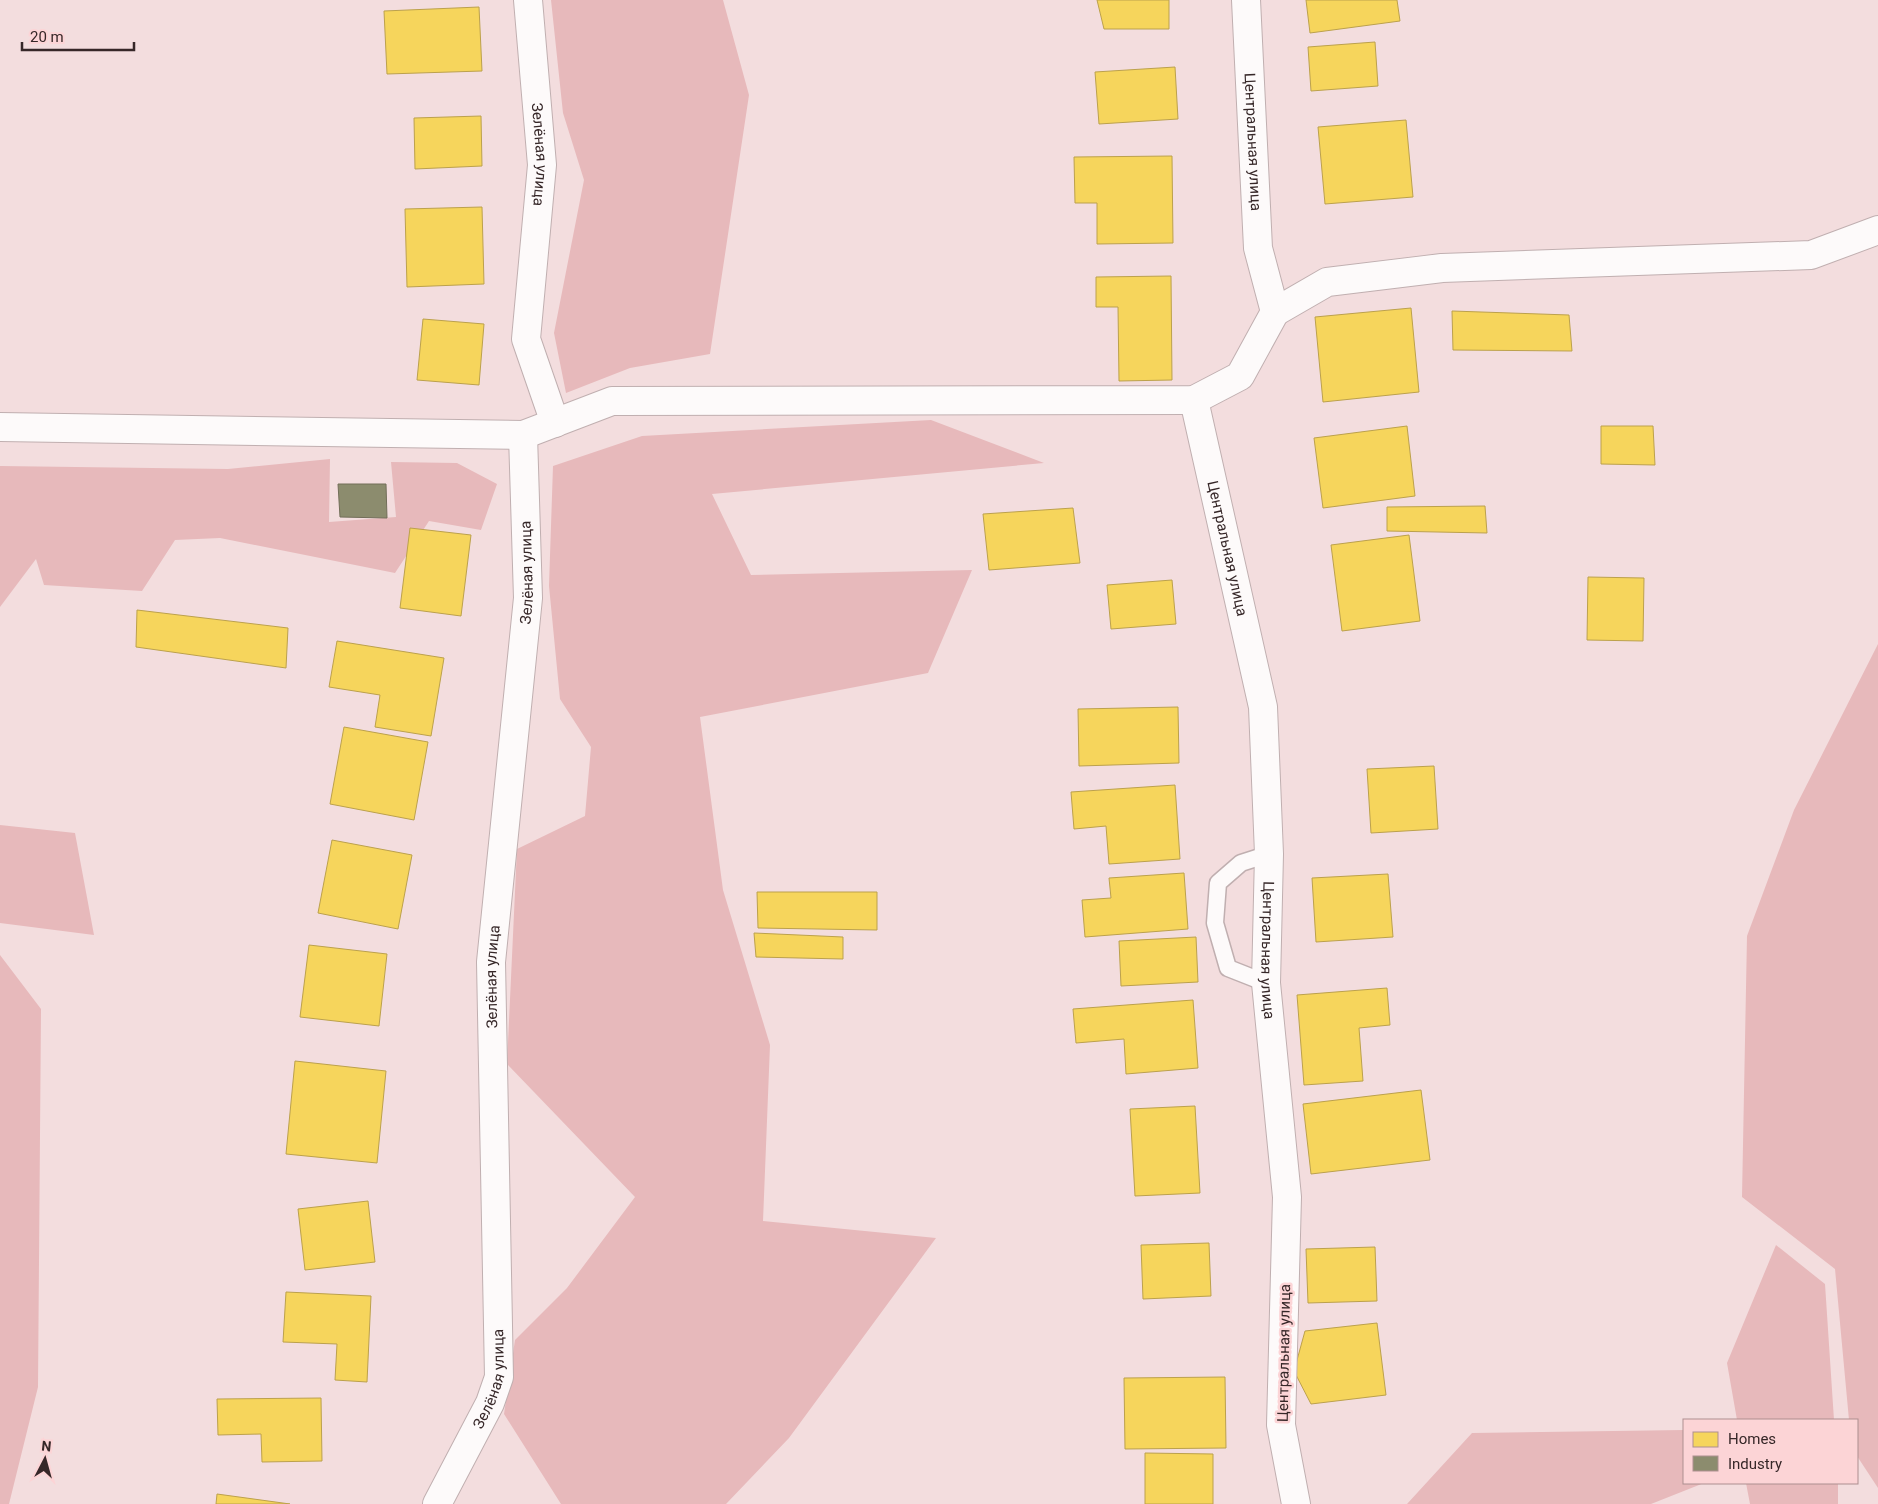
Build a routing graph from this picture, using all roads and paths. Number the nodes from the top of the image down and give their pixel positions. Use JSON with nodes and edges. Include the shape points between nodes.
{"nodes":[{"id":1,"x":528,"y":0,"type":"edge"},
{"id":2,"x":1246,"y":0,"type":"edge"},
{"id":3,"x":1878,"y":230,"type":"edge"},
{"id":4,"x":1275,"y":312,"type":"junction"},
{"id":5,"x":1194,"y":400,"type":"junction"},
{"id":6,"x":555,"y":423,"type":"junction"},
{"id":7,"x":0,"y":427,"type":"edge"},
{"id":8,"x":523,"y":435,"type":"junction"},
{"id":9,"x":1270,"y":854,"type":"junction"},
{"id":10,"x":1266,"y":983,"type":"junction"},
{"id":11,"x":437,"y":1504,"type":"edge"},
{"id":12,"x":1296,"y":1504,"type":"edge"}],
"edges":[{"from":1,"to":6,"type":"street","name":"Зелёная улица","via":[[542,165],[526,339]]},
{"from":2,"to":4,"type":"street","name":"Центральная улица","via":[[1258,248]]},
{"from":3,"to":4,"type":"street","via":[[1811,255],[1442,268],[1327,282]]},
{"from":4,"to":5,"type":"street","via":[[1240,376]]},
{"from":5,"to":6,"type":"street","via":[[612,401]]},
{"from":5,"to":9,"type":"street","name":"Центральная улица","via":[[1263,707]]},
{"from":6,"to":8,"type":"street"},
{"from":7,"to":8,"type":"street"},
{"from":8,"to":11,"type":"street","name":"Зелёная улица","via":[[528,598],[491,962],[499,1377],[490,1403]]},
{"from":9,"to":10,"type":"street","name":"Центральная улица"},
{"from":9,"to":10,"type":"lane","via":[[1241,863],[1218,883],[1215,923],[1228,968]]},
{"from":10,"to":12,"type":"street","name":"Центральная улица","via":[[1287,1197],[1281,1425]]}]}
